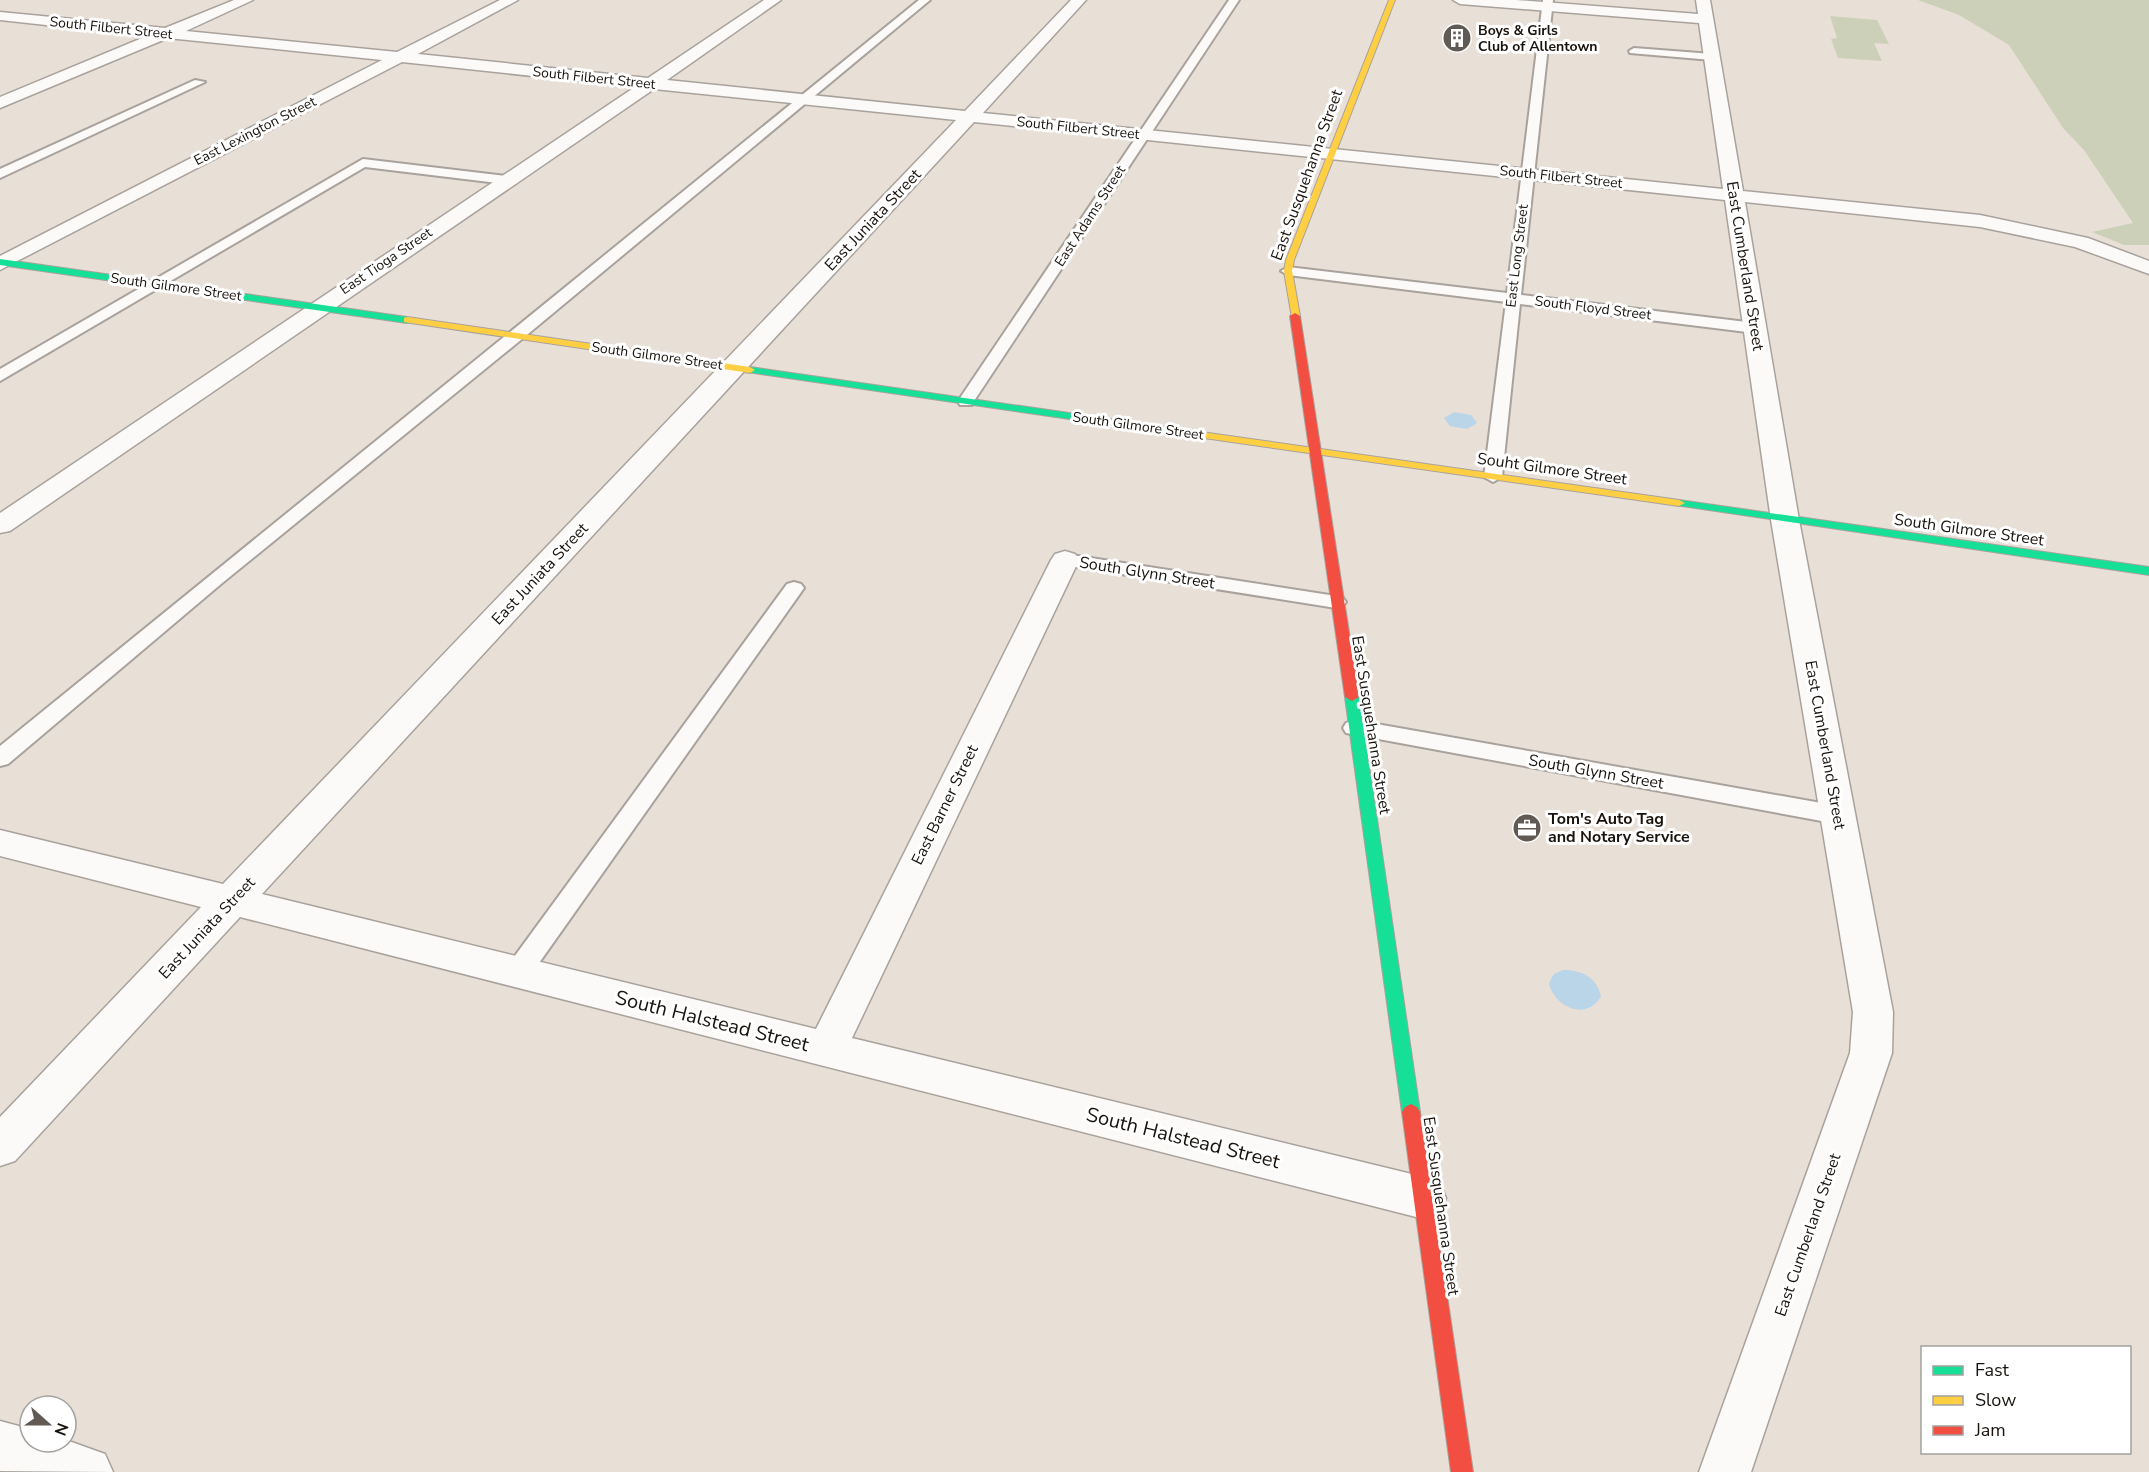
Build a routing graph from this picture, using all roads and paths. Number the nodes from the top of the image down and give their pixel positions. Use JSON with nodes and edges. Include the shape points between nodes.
{"nodes":[{"id":1,"x":246,"y":0,"type":"edge"},
{"id":2,"x":511,"y":0,"type":"edge"},
{"id":3,"x":774,"y":0,"type":"edge"},
{"id":4,"x":925,"y":0,"type":"edge"},
{"id":5,"x":1079,"y":0,"type":"edge"},
{"id":6,"x":1234,"y":0,"type":"edge"},
{"id":7,"x":1392,"y":0,"type":"edge"},
{"id":8,"x":1460,"y":0,"type":"edge"},
{"id":9,"x":1703,"y":0,"type":"edge"},
{"id":10,"x":1547,"y":3,"type":"edge"},
{"id":11,"x":0,"y":16,"type":"edge"},
{"id":12,"x":1706,"y":19,"type":"junction"},
{"id":13,"x":166,"y":33,"type":"junction"},
{"id":14,"x":1635,"y":51,"type":"dead end"},
{"id":15,"x":399,"y":57,"type":"junction"},
{"id":16,"x":1712,"y":57,"type":"junction"},
{"id":17,"x":199,"y":82,"type":"dead end"},
{"id":18,"x":649,"y":84,"type":"junction"},
{"id":19,"x":803,"y":100,"type":"junction"},
{"id":20,"x":0,"y":103,"type":"edge"},
{"id":21,"x":970,"y":117,"type":"junction"},
{"id":22,"x":1143,"y":135,"type":"junction"},
{"id":23,"x":1331,"y":154,"type":"junction"},
{"id":24,"x":0,"y":174,"type":"edge"},
{"id":25,"x":1528,"y":174,"type":"junction"},
{"id":26,"x":506,"y":180,"type":"junction"},
{"id":27,"x":1734,"y":195,"type":"junction"},
{"id":28,"x":1,"y":262,"type":"edge"},
{"id":29,"x":2149,"y":268,"type":"edge"},
{"id":30,"x":1288,"y":271,"type":"junction"},
{"id":31,"x":157,"y":284,"type":"junction"},
{"id":32,"x":1512,"y":298,"type":"junction"},
{"id":33,"x":317,"y":308,"type":"junction"},
{"id":34,"x":1755,"y":328,"type":"junction"},
{"id":35,"x":516,"y":336,"type":"junction"},
{"id":36,"x":736,"y":367,"type":"junction"},
{"id":37,"x":0,"y":376,"type":"edge"},
{"id":38,"x":966,"y":400,"type":"junction"},
{"id":39,"x":1314,"y":452,"type":"junction"},
{"id":40,"x":1493,"y":477,"type":"junction"},
{"id":41,"x":1785,"y":520,"type":"junction"},
{"id":42,"x":0,"y":525,"type":"edge"},
{"id":43,"x":1065,"y":560,"type":"joint"},
{"id":44,"x":2149,"y":571,"type":"edge"},
{"id":45,"x":794,"y":588,"type":"dead end"},
{"id":46,"x":1336,"y":602,"type":"junction"},
{"id":47,"x":1354,"y":728,"type":"junction"},
{"id":48,"x":0,"y":758,"type":"edge"},
{"id":49,"x":1838,"y":816,"type":"junction"},
{"id":50,"x":0,"y":843,"type":"edge"},
{"id":51,"x":232,"y":901,"type":"junction"},
{"id":52,"x":518,"y":972,"type":"junction"},
{"id":53,"x":826,"y":1049,"type":"junction"},
{"id":54,"x":0,"y":1148,"type":"edge"},
{"id":55,"x":1424,"y":1198,"type":"junction"},
{"id":56,"x":0,"y":1446,"type":"edge"},
{"id":57,"x":87,"y":1472,"type":"edge"},
{"id":58,"x":1462,"y":1472,"type":"edge"},
{"id":59,"x":1725,"y":1472,"type":"edge"}],
"edges":[{"from":1,"to":13,"type":"street"},
{"from":2,"to":15,"type":"street","name":"East Lexington Street"},
{"from":3,"to":18,"type":"street","name":"East Tioga Street"},
{"from":4,"to":19,"type":"lane"},
{"from":5,"to":21,"type":"street","name":"East Juniata Street"},
{"from":6,"to":22,"type":"lane","name":"East Adams Street"},
{"from":7,"to":23,"type":"main road","name":"East Susquehanna Street"},
{"from":8,"to":10,"type":"street"},
{"from":9,"to":12,"type":"street","name":"East Cumberland Street"},
{"from":10,"to":12,"type":"street"},
{"from":10,"to":25,"type":"lane","name":"East Long Street"},
{"from":11,"to":13,"type":"street","name":"South Filbert Street"},
{"from":12,"to":16,"type":"street","name":"East Cumberland Street"},
{"from":13,"to":15,"type":"street","name":"South Filbert Street"},
{"from":13,"to":20,"type":"street"},
{"from":14,"to":16,"type":"lane"},
{"from":15,"to":18,"type":"street","name":"South Filbert Street"},
{"from":15,"to":28,"type":"street","name":"East Lexington Street"},
{"from":16,"to":27,"type":"street","name":"East Cumberland Street"},
{"from":17,"to":24,"type":"lane"},
{"from":18,"to":19,"type":"street","name":"South Filbert Street"},
{"from":18,"to":26,"type":"street","name":"East Tioga Street"},
{"from":19,"to":21,"type":"street","name":"South Filbert Street"},
{"from":19,"to":35,"type":"lane"},
{"from":21,"to":22,"type":"street","name":"South Filbert Street"},
{"from":21,"to":36,"type":"street","name":"East Juniata Street"},
{"from":22,"to":23,"type":"street","name":"South Filbert Street"},
{"from":22,"to":38,"type":"lane","name":"East Adams Street"},
{"from":23,"to":25,"type":"street","name":"South Filbert Street"},
{"from":23,"to":30,"type":"main road","name":"East Susquehanna Street"},
{"from":25,"to":27,"type":"street","name":"South Filbert Street"},
{"from":25,"to":32,"type":"lane","name":"East Long Street"},
{"from":26,"to":31,"type":"lane","via":[[363,163]]},
{"from":26,"to":33,"type":"street","name":"East Tioga Street"},
{"from":27,"to":29,"type":"street","name":"South Filbert Street","via":[[2012,225],[2081,242]]},
{"from":27,"to":34,"type":"street","name":"East Cumberland Street"},
{"from":28,"to":31,"type":"main road","name":"South Gilmore Street"},
{"from":30,"to":32,"type":"lane","name":"South Floyd Street"},
{"from":30,"to":39,"type":"main road","name":"East Susquehanna Street"},
{"from":31,"to":33,"type":"main road","name":"South Gilmore Street"},
{"from":31,"to":37,"type":"lane"},
{"from":32,"to":34,"type":"lane","name":"South Floyd Street"},
{"from":32,"to":40,"type":"lane","name":"East Long Street"},
{"from":33,"to":35,"type":"main road","name":"South Gilmore Street"},
{"from":33,"to":42,"type":"street","name":"East Tioga Street"},
{"from":34,"to":41,"type":"street","name":"East Cumberland Street"},
{"from":35,"to":36,"type":"main road","name":"South Gilmore Street"},
{"from":35,"to":48,"type":"lane"},
{"from":36,"to":38,"type":"main road","name":"South Gilmore Street"},
{"from":36,"to":51,"type":"street","name":"East Juniata Street"},
{"from":38,"to":39,"type":"main road","name":"South Gilmore Street"},
{"from":39,"to":40,"type":"main road","name":"Souht Gilmore Street"},
{"from":39,"to":46,"type":"main road","name":"East Susquehanna Street"},
{"from":40,"to":41,"type":"main road","name":"Souht Gilmore Street"},
{"from":41,"to":44,"type":"main road","name":"South Gilmore Street"},
{"from":41,"to":49,"type":"street","name":"East Cumberland Street"},
{"from":43,"to":46,"type":"lane","name":"South Glynn Street"},
{"from":43,"to":53,"type":"street","name":"East Barner Street"},
{"from":45,"to":52,"type":"lane"},
{"from":46,"to":47,"type":"main road","name":"East Susquehanna Street"},
{"from":47,"to":49,"type":"lane","name":"South Glynn Street"},
{"from":47,"to":55,"type":"main road","name":"East Susquehanna Street"},
{"from":49,"to":59,"type":"street","name":"East Cumberland Street","via":[[1873,1012],[1871,1053]]},
{"from":50,"to":51,"type":"street","name":"South Halstead Street"},
{"from":51,"to":52,"type":"street","name":"South Halstead Street"},
{"from":51,"to":54,"type":"street","name":"East Juniata Street"},
{"from":52,"to":53,"type":"street","name":"South Halstead Street"},
{"from":53,"to":55,"type":"street","name":"South Halstead Street"},
{"from":55,"to":58,"type":"main road","name":"East Susquehanna Street"},
{"from":56,"to":57,"type":"street"}]}
